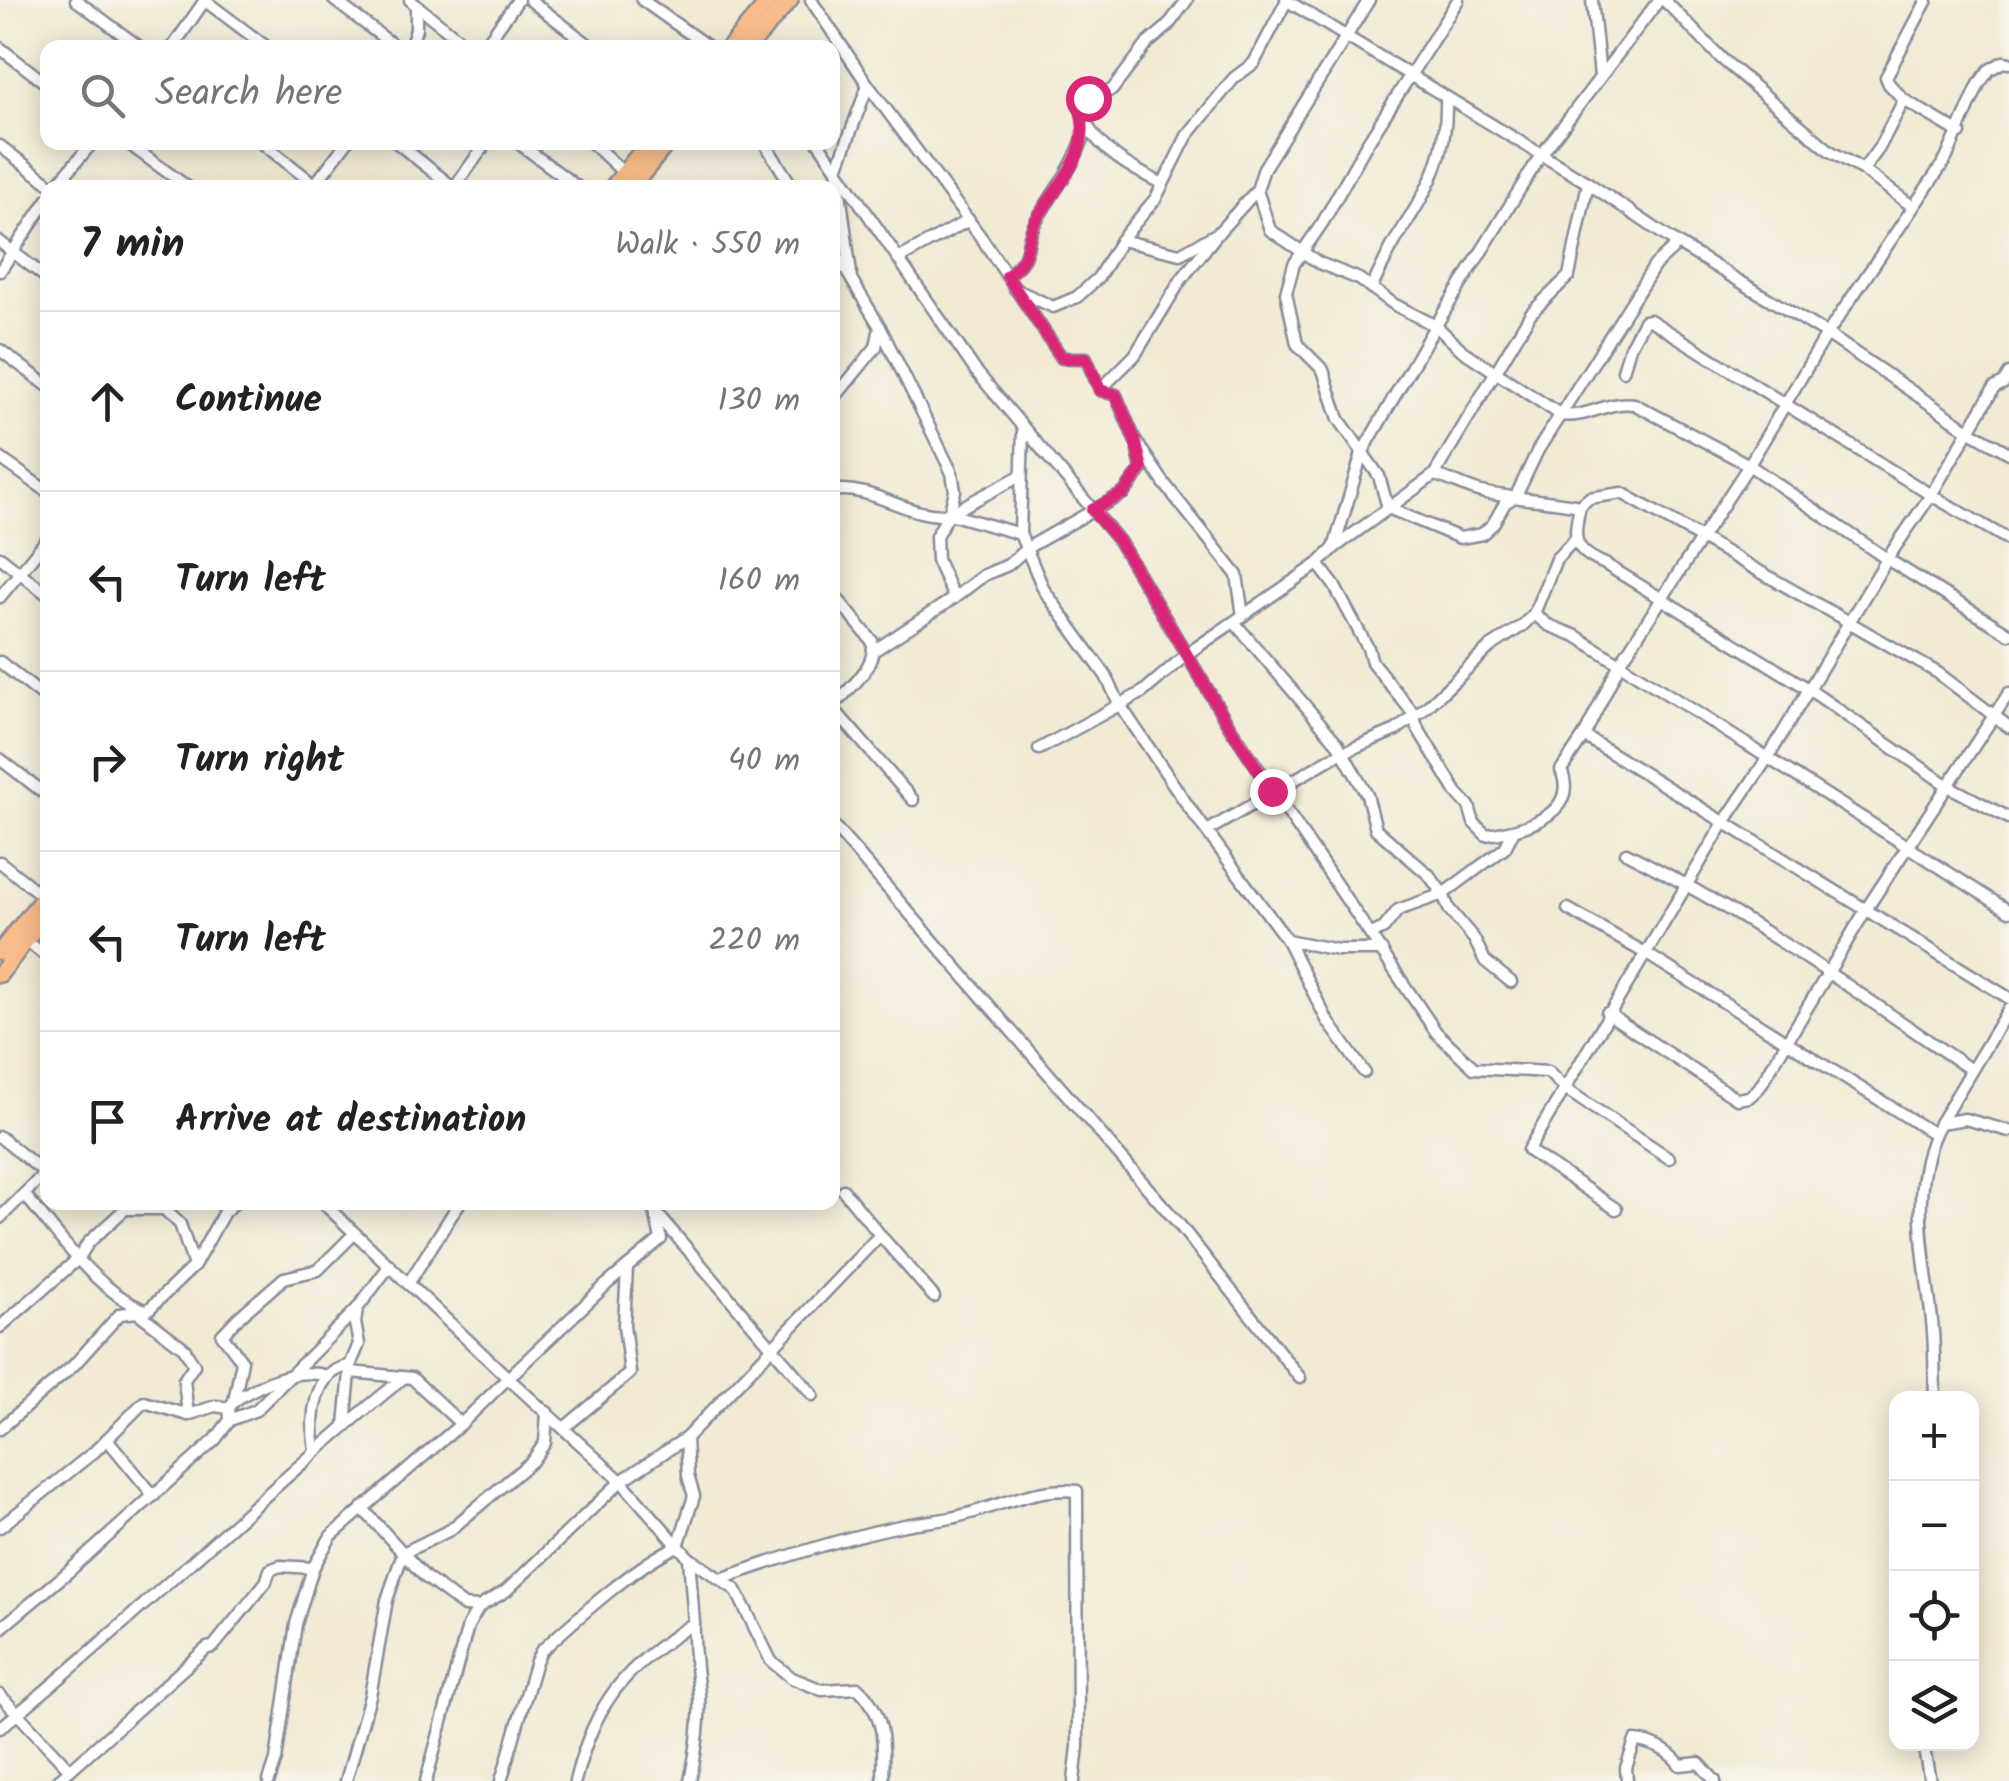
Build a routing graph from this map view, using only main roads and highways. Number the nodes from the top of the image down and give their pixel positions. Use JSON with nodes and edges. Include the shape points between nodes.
{"nodes":[{"id":1,"x":770,"y":0,"type":"edge"},
{"id":2,"x":790,"y":0,"type":"edge"},
{"id":3,"x":736,"y":40,"type":"edge"},
{"id":4,"x":755,"y":40,"type":"edge"},
{"id":5,"x":644,"y":150,"type":"edge"},
{"id":6,"x":659,"y":150,"type":"edge"},
{"id":7,"x":627,"y":180,"type":"edge"},
{"id":8,"x":40,"y":907,"type":"edge"},
{"id":9,"x":40,"y":912,"type":"edge"},
{"id":10,"x":0,"y":952,"type":"edge"},
{"id":11,"x":0,"y":974,"type":"edge"}],
"edges":[{"from":1,"to":3,"type":"highway"},
{"from":2,"to":4,"type":"highway"},
{"from":5,"to":7,"type":"highway"},
{"from":6,"to":7,"type":"highway"},
{"from":8,"to":10,"type":"highway"},
{"from":9,"to":11,"type":"highway"}]}
